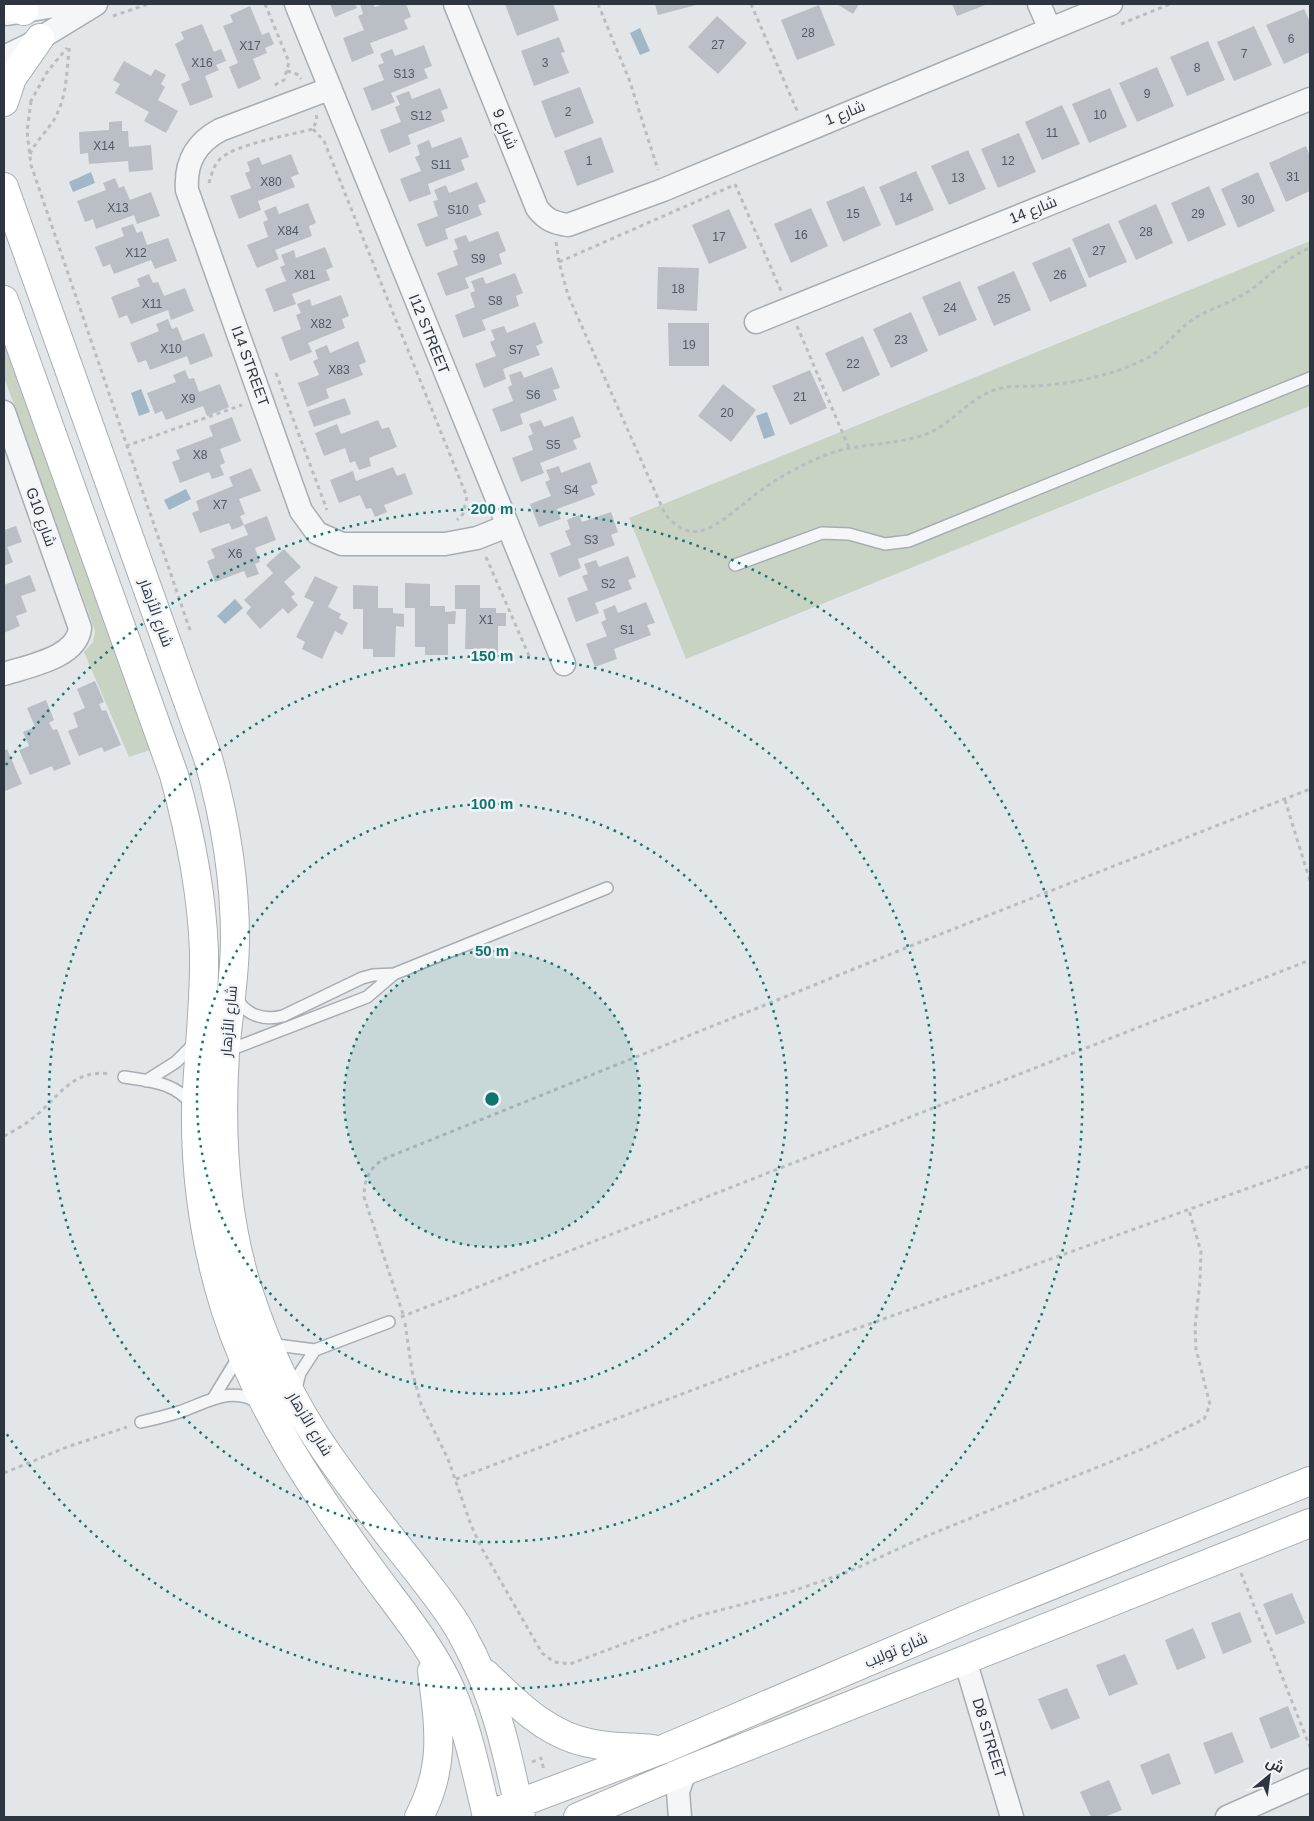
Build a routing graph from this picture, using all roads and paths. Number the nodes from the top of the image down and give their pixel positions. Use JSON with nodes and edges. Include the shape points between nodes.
{"nodes":[{"id":1,"x":67,"y":4,"type":"edge"},
{"id":2,"x":148,"y":4,"type":"edge"},
{"id":3,"x":266,"y":4,"type":"edge"},
{"id":4,"x":296,"y":4,"type":"edge"},
{"id":5,"x":455,"y":4,"type":"edge"},
{"id":6,"x":598,"y":4,"type":"edge"},
{"id":7,"x":751,"y":4,"type":"edge"},
{"id":8,"x":1039,"y":4,"type":"edge"},
{"id":9,"x":1110,"y":4,"type":"edge"},
{"id":10,"x":1170,"y":4,"type":"edge"},
{"id":11,"x":16,"y":10,"type":"edge"},
{"id":12,"x":101,"y":11,"type":"edge"},
{"id":13,"x":1115,"y":26,"type":"dead end"},
{"id":14,"x":1050,"y":29,"type":"junction"},
{"id":15,"x":42,"y":37,"type":"junction"},
{"id":16,"x":75,"y":39,"type":"dead end"},
{"id":17,"x":70,"y":44,"type":"junction"},
{"id":18,"x":4,"y":58,"type":"edge"},
{"id":19,"x":270,"y":87,"type":"dead end"},
{"id":20,"x":329,"y":89,"type":"junction"},
{"id":21,"x":5,"y":96,"type":"edge"},
{"id":22,"x":1310,"y":98,"type":"edge"},
{"id":23,"x":32,"y":101,"type":"junction"},
{"id":24,"x":313,"y":129,"type":"dead end"},
{"id":25,"x":806,"y":130,"type":"junction"},
{"id":26,"x":30,"y":155,"type":"junction"},
{"id":27,"x":744,"y":181,"type":"dead end"},
{"id":28,"x":4,"y":186,"type":"edge"},
{"id":29,"x":664,"y":190,"type":"junction"},
{"id":30,"x":580,"y":223,"type":"joint"},
{"id":31,"x":4,"y":226,"type":"edge"},
{"id":32,"x":558,"y":262,"type":"dead end"},
{"id":33,"x":37,"y":279,"type":"junction"},
{"id":34,"x":4,"y":300,"type":"edge"},
{"id":35,"x":756,"y":322,"type":"dead end"},
{"id":36,"x":273,"y":363,"type":"dead end"},
{"id":37,"x":1310,"y":378,"type":"edge"},
{"id":38,"x":262,"y":398,"type":"junction"},
{"id":39,"x":4,"y":412,"type":"edge"},
{"id":40,"x":126,"y":446,"type":"junction"},
{"id":41,"x":100,"y":455,"type":"junction"},
{"id":42,"x":463,"y":514,"type":"junction"},
{"id":43,"x":332,"y":515,"type":"dead end"},
{"id":44,"x":455,"y":521,"type":"dead end"},
{"id":45,"x":507,"y":526,"type":"junction"},
{"id":46,"x":477,"y":538,"type":"junction"},
{"id":47,"x":736,"y":565,"type":"dead end"},
{"id":48,"x":191,"y":633,"type":"dead end"},
{"id":49,"x":530,"y":658,"type":"dead end"},
{"id":50,"x":564,"y":664,"type":"dead end"},
{"id":51,"x":4,"y":674,"type":"edge"},
{"id":52,"x":1310,"y":789,"type":"edge"},
{"id":53,"x":1285,"y":800,"type":"junction"},
{"id":54,"x":1310,"y":881,"type":"edge"},
{"id":55,"x":607,"y":888,"type":"dead end"},
{"id":56,"x":1310,"y":960,"type":"edge"},
{"id":57,"x":394,"y":974,"type":"junction"},
{"id":58,"x":233,"y":988,"type":"junction"},
{"id":59,"x":283,"y":1016,"type":"junction"},
{"id":60,"x":286,"y":1028,"type":"junction"},
{"id":61,"x":200,"y":1037,"type":"junction"},
{"id":62,"x":225,"y":1052,"type":"junction"},
{"id":63,"x":124,"y":1076,"type":"joint"},
{"id":64,"x":146,"y":1081,"type":"junction"},
{"id":65,"x":196,"y":1112,"type":"junction"},
{"id":66,"x":4,"y":1136,"type":"edge"},
{"id":67,"x":1310,"y":1166,"type":"edge"},
{"id":68,"x":1189,"y":1210,"type":"junction"},
{"id":69,"x":404,"y":1316,"type":"junction"},
{"id":70,"x":389,"y":1322,"type":"joint"},
{"id":71,"x":267,"y":1344,"type":"junction"},
{"id":72,"x":315,"y":1350,"type":"junction"},
{"id":73,"x":241,"y":1353,"type":"junction"},
{"id":74,"x":214,"y":1397,"type":"junction"},
{"id":75,"x":293,"y":1399,"type":"junction"},
{"id":76,"x":267,"y":1410,"type":"junction"},
{"id":77,"x":141,"y":1422,"type":"joint"},
{"id":78,"x":4,"y":1473,"type":"edge"},
{"id":79,"x":456,"y":1479,"type":"junction"},
{"id":80,"x":1310,"y":1481,"type":"edge"},
{"id":81,"x":1310,"y":1522,"type":"edge"},
{"id":82,"x":1233,"y":1554,"type":"junction"},
{"id":83,"x":1082,"y":1573,"type":"junction"},
{"id":84,"x":430,"y":1650,"type":"junction"},
{"id":85,"x":965,"y":1660,"type":"junction"},
{"id":86,"x":479,"y":1667,"type":"junction"},
{"id":87,"x":1310,"y":1747,"type":"edge"},
{"id":88,"x":661,"y":1750,"type":"junction"},
{"id":89,"x":685,"y":1771,"type":"junction"},
{"id":90,"x":1310,"y":1780,"type":"edge"},
{"id":91,"x":520,"y":1810,"type":"edge"},
{"id":92,"x":418,"y":1817,"type":"edge"},
{"id":93,"x":485,"y":1817,"type":"edge"},
{"id":94,"x":579,"y":1817,"type":"edge"},
{"id":95,"x":680,"y":1817,"type":"edge"},
{"id":96,"x":1012,"y":1817,"type":"edge"},
{"id":97,"x":1227,"y":1817,"type":"edge"}],
"edges":[{"from":1,"to":11,"type":"street"},
{"from":2,"to":12,"type":"path"},
{"from":3,"to":19,"type":"path","via":[[289,62],[284,80]]},
{"from":4,"to":20,"type":"street","name":"I12 STREET"},
{"from":5,"to":30,"type":"street","name":"شارع 9","via":[[537,208],[544,218],[556,224]]},
{"from":6,"to":29,"type":"path","via":[[642,116]]},
{"from":7,"to":25,"type":"path"},
{"from":8,"to":14,"type":"street"},
{"from":9,"to":14,"type":"street","name":"شارع 1"},
{"from":10,"to":13,"type":"path"},
{"from":11,"to":15,"type":"lane","via":[[43,20]]},
{"from":12,"to":15,"type":"street"},
{"from":14,"to":25,"type":"street","name":"شارع 1"},
{"from":15,"to":18,"type":"street"},
{"from":15,"to":21,"type":"street","via":[[21,63]]},
{"from":16,"to":17,"type":"path"},
{"from":17,"to":23,"type":"path","via":[[47,72]]},
{"from":17,"to":26,"type":"path","via":[[65,97]]},
{"from":20,"to":38,"type":"street","name":"I14 STREET","via":[[220,130],[200,144],[188,165],[187,190]]},
{"from":20,"to":45,"type":"street","name":"I12 STREET"},
{"from":21,"to":23,"type":"path"},
{"from":22,"to":35,"type":"street","name":"شارع 14"},
{"from":23,"to":26,"type":"path","via":[[27,131]]},
{"from":24,"to":42,"type":"path","via":[[324,141],[467,497]]},
{"from":25,"to":29,"type":"street","name":"شارع 1"},
{"from":26,"to":40,"type":"path"},
{"from":27,"to":32,"type":"path"},
{"from":28,"to":33,"type":"street","name":"شارع الأزهار"},
{"from":29,"to":30,"type":"street","name":"شارع 1"},
{"from":31,"to":33,"type":"street"},
{"from":33,"to":41,"type":"street","name":"شارع الأزهار"},
{"from":34,"to":61,"type":"street","name":"شارع الأزهار","via":[[184,810],[202,915],[204,995]]},
{"from":36,"to":43,"type":"path"},
{"from":37,"to":47,"type":"lane","via":[[909,542],[885,544],[849,534],[822,533]]},
{"from":38,"to":40,"type":"path"},
{"from":38,"to":46,"type":"street","name":"I14 STREET","via":[[301,511],[311,527],[325,538],[342,544],[445,544]]},
{"from":39,"to":51,"type":"street","name":"G10 شارع","via":[[79,621],[77,641],[66,652]]},
{"from":40,"to":41,"type":"path"},
{"from":40,"to":48,"type":"path"},
{"from":41,"to":58,"type":"street","name":"شارع الأزهار","via":[[208,758],[220,803],[234,896]]},
{"from":42,"to":44,"type":"path"},
{"from":42,"to":46,"type":"path"},
{"from":45,"to":46,"type":"street","name":"I14 STREET"},
{"from":45,"to":50,"type":"street","name":"I12 STREET"},
{"from":46,"to":49,"type":"path"},
{"from":52,"to":53,"type":"path"},
{"from":53,"to":54,"type":"path"},
{"from":53,"to":69,"type":"path","via":[[914,944],[384,1159],[370,1171],[364,1198]]},
{"from":55,"to":57,"type":"lane"},
{"from":56,"to":69,"type":"path"},
{"from":57,"to":59,"type":"lane","via":[[362,978]]},
{"from":57,"to":60,"type":"lane","via":[[367,997]]},
{"from":58,"to":59,"type":"lane","via":[[246,1010],[257,1017]]},
{"from":58,"to":62,"type":"street","name":"شارع الأزهار"},
{"from":59,"to":60,"type":"lane"},
{"from":60,"to":62,"type":"lane"},
{"from":61,"to":64,"type":"lane","via":[[176,1062]]},
{"from":61,"to":65,"type":"street","name":"شارع الأزهار"},
{"from":62,"to":71,"type":"street","name":"شارع الأزهار","via":[[223,1119],[234,1232],[248,1289]]},
{"from":63,"to":64,"type":"lane"},
{"from":63,"to":66,"type":"path","via":[[87,1074],[70,1082],[38,1114]]},
{"from":64,"to":65,"type":"lane","via":[[175,1089],[188,1099]]},
{"from":65,"to":73,"type":"street","name":"شارع الأزهار","via":[[203,1215],[225,1308]]},
{"from":67,"to":68,"type":"path"},
{"from":68,"to":79,"type":"path","via":[[836,1336]]},
{"from":68,"to":79,"type":"path","via":[[1200,1252],[1195,1327],[1196,1349],[1210,1405],[1204,1419],[1145,1448],[947,1527],[821,1582],[698,1616],[578,1662],[554,1662],[542,1653],[481,1547]]},
{"from":69,"to":70,"type":"path"},
{"from":69,"to":79,"type":"path","via":[[418,1396]]},
{"from":70,"to":72,"type":"lane"},
{"from":71,"to":72,"type":"lane"},
{"from":71,"to":75,"type":"street","name":"شارع الأزهار"},
{"from":72,"to":75,"type":"lane","via":[[300,1373]]},
{"from":73,"to":74,"type":"lane"},
{"from":73,"to":76,"type":"street","name":"شارع الأزهار"},
{"from":74,"to":76,"type":"lane","via":[[242,1396]]},
{"from":74,"to":77,"type":"lane","via":[[179,1412]]},
{"from":75,"to":86,"type":"street","name":"شارع الأزهار","via":[[324,1450],[443,1606]]},
{"from":76,"to":84,"type":"street","name":"شارع الأزهار","via":[[333,1515]]},
{"from":77,"to":78,"type":"path"},
{"from":80,"to":83,"type":"street","name":"شارع توليب"},
{"from":81,"to":82,"type":"street"},
{"from":82,"to":85,"type":"street"},
{"from":82,"to":87,"type":"path"},
{"from":83,"to":85,"type":"street","via":[[1078,1582],[1064,1595],[990,1626],[974,1640]]},
{"from":83,"to":88,"type":"street","name":"شارع توليب"},
{"from":84,"to":92,"type":"street","via":[[440,1750],[433,1784]]},
{"from":84,"to":93,"type":"street","name":"شارع الأزهار","via":[[450,1686],[464,1723]]},
{"from":85,"to":89,"type":"street"},
{"from":85,"to":96,"type":"street","name":"D8 STREET"},
{"from":86,"to":88,"type":"street","via":[[521,1708],[555,1731],[594,1744]]},
{"from":86,"to":91,"type":"street","name":"شارع الأزهار","via":[[494,1705]]},
{"from":88,"to":91,"type":"street","name":"شارع توليب"},
{"from":89,"to":94,"type":"street"},
{"from":89,"to":95,"type":"street","via":[[678,1792]]},
{"from":90,"to":97,"type":"street"},
{"from":91,"to":93,"type":"street","name":"شارع توليب"}]}
